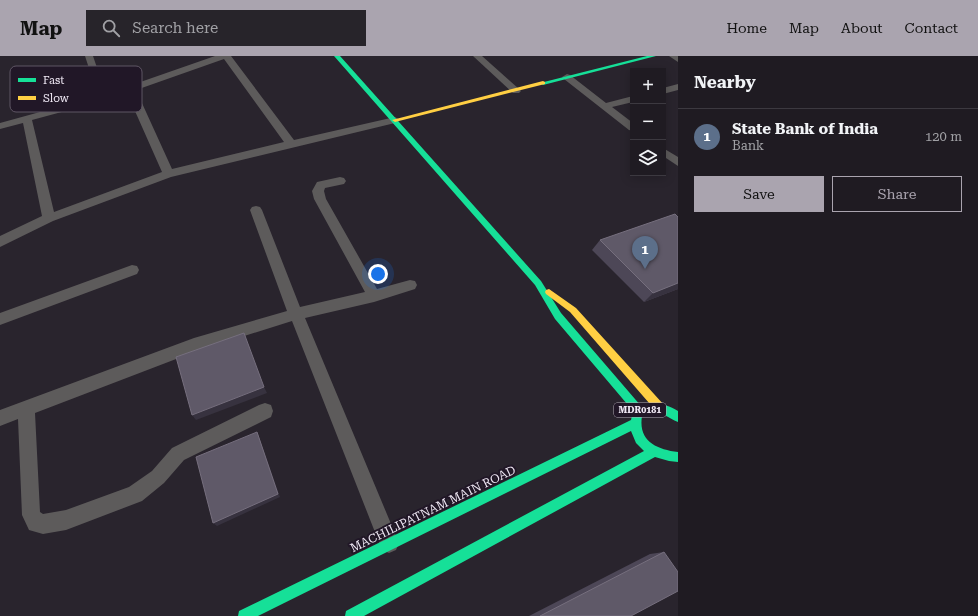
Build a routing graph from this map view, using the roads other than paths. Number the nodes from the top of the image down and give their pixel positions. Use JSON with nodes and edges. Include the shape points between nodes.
{"nodes":[{"id":1,"x":89,"y":56,"type":"edge"},
{"id":2,"x":225,"y":56,"type":"edge"},
{"id":3,"x":337,"y":56,"type":"edge"},
{"id":4,"x":477,"y":56,"type":"edge"},
{"id":5,"x":653,"y":56,"type":"edge"},
{"id":6,"x":673,"y":56,"type":"edge"},
{"id":7,"x":678,"y":59,"type":"edge"},
{"id":8,"x":93,"y":66,"type":"edge"},
{"id":9,"x":567,"y":77,"type":"junction"},
{"id":10,"x":142,"y":84,"type":"edge"},
{"id":11,"x":678,"y":87,"type":"edge"},
{"id":12,"x":516,"y":90,"type":"junction"},
{"id":13,"x":666,"y":90,"type":"edge"},
{"id":14,"x":630,"y":100,"type":"edge"},
{"id":15,"x":605,"y":106,"type":"junction"},
{"id":16,"x":53,"y":112,"type":"edge"},
{"id":17,"x":141,"y":112,"type":"edge"},
{"id":18,"x":27,"y":119,"type":"junction"},
{"id":19,"x":395,"y":120,"type":"junction"},
{"id":20,"x":0,"y":126,"type":"edge"},
{"id":21,"x":630,"y":126,"type":"edge"},
{"id":22,"x":291,"y":144,"type":"junction"},
{"id":23,"x":666,"y":153,"type":"edge"},
{"id":24,"x":678,"y":162,"type":"edge"},
{"id":25,"x":168,"y":174,"type":"junction"},
{"id":26,"x":340,"y":180,"type":"dead end"},
{"id":27,"x":256,"y":210,"type":"dead end"},
{"id":28,"x":48,"y":218,"type":"junction"},
{"id":29,"x":0,"y":242,"type":"edge"},
{"id":30,"x":132,"y":270,"type":"dead end"},
{"id":31,"x":538,"y":283,"type":"junction"},
{"id":32,"x":410,"y":285,"type":"dead end"},
{"id":33,"x":374,"y":296,"type":"junction"},
{"id":34,"x":296,"y":314,"type":"junction"},
{"id":35,"x":0,"y":319,"type":"edge"},
{"id":36,"x":678,"y":404,"type":"edge"},
{"id":37,"x":26,"y":408,"type":"junction"},
{"id":38,"x":663,"y":409,"type":"junction"},
{"id":39,"x":266,"y":411,"type":"dead end"},
{"id":40,"x":639,"y":411,"type":"junction"},
{"id":41,"x":678,"y":417,"type":"edge"},
{"id":42,"x":0,"y":418,"type":"edge"},
{"id":43,"x":634,"y":424,"type":"junction"},
{"id":44,"x":654,"y":452,"type":"junction"},
{"id":45,"x":674,"y":458,"type":"edge"},
{"id":46,"x":678,"y":467,"type":"edge"},
{"id":47,"x":389,"y":544,"type":"junction"},
{"id":48,"x":244,"y":616,"type":"edge"},
{"id":49,"x":351,"y":616,"type":"edge"}],
"edges":[{"from":1,"to":8,"type":"street"},
{"from":2,"to":10,"type":"street"},
{"from":2,"to":22,"type":"street"},
{"from":3,"to":19,"type":"main road","number":"MDR0181"},
{"from":4,"to":12,"type":"street"},
{"from":5,"to":9,"type":"main road"},
{"from":6,"to":7,"type":"street"},
{"from":9,"to":12,"type":"main road"},
{"from":9,"to":15,"type":"street"},
{"from":11,"to":13,"type":"street"},
{"from":12,"to":19,"type":"main road"},
{"from":14,"to":15,"type":"street"},
{"from":15,"to":21,"type":"street"},
{"from":16,"to":18,"type":"street"},
{"from":17,"to":25,"type":"street"},
{"from":18,"to":20,"type":"street"},
{"from":18,"to":28,"type":"street"},
{"from":19,"to":22,"type":"street"},
{"from":19,"to":31,"type":"main road","number":"MDR0181"},
{"from":22,"to":25,"type":"street"},
{"from":23,"to":24,"type":"street"},
{"from":25,"to":28,"type":"street"},
{"from":26,"to":33,"type":"street","via":[[321,185],[318,191],[320,200]]},
{"from":27,"to":34,"type":"street"},
{"from":28,"to":29,"type":"street"},
{"from":30,"to":35,"type":"street"},
{"from":31,"to":38,"type":"main road","number":"MDR0181","via":[[573,310]]},
{"from":31,"to":40,"type":"main road","number":"MDR0181","via":[[558,316]]},
{"from":32,"to":33,"type":"street"},
{"from":33,"to":34,"type":"street"},
{"from":34,"to":37,"type":"street","via":[[194,345]]},
{"from":34,"to":47,"type":"street"},
{"from":36,"to":38,"type":"main road"},
{"from":37,"to":39,"type":"street","via":[[31,515],[36,523],[43,524],[66,520],[135,494],[158,477],[178,454]]},
{"from":37,"to":42,"type":"street"},
{"from":38,"to":40,"type":"main road","number":"MDR0181","via":[[648,407]]},
{"from":38,"to":41,"type":"main road","number":"MDR0181"},
{"from":40,"to":43,"type":"main road","number":"MDR0181"},
{"from":43,"to":44,"type":"main road","number":"MDR0181","via":[[640,438]]},
{"from":43,"to":47,"type":"main road","name":"MACHILIPATNAM MAIN ROAD"},
{"from":44,"to":45,"type":"main road","number":"MDR0181"},
{"from":44,"to":49,"type":"main road"},
{"from":45,"to":46,"type":"main road","number":"MDR0181"},
{"from":47,"to":48,"type":"main road","name":"MACHILIPATNAM MAIN ROAD"}]}
